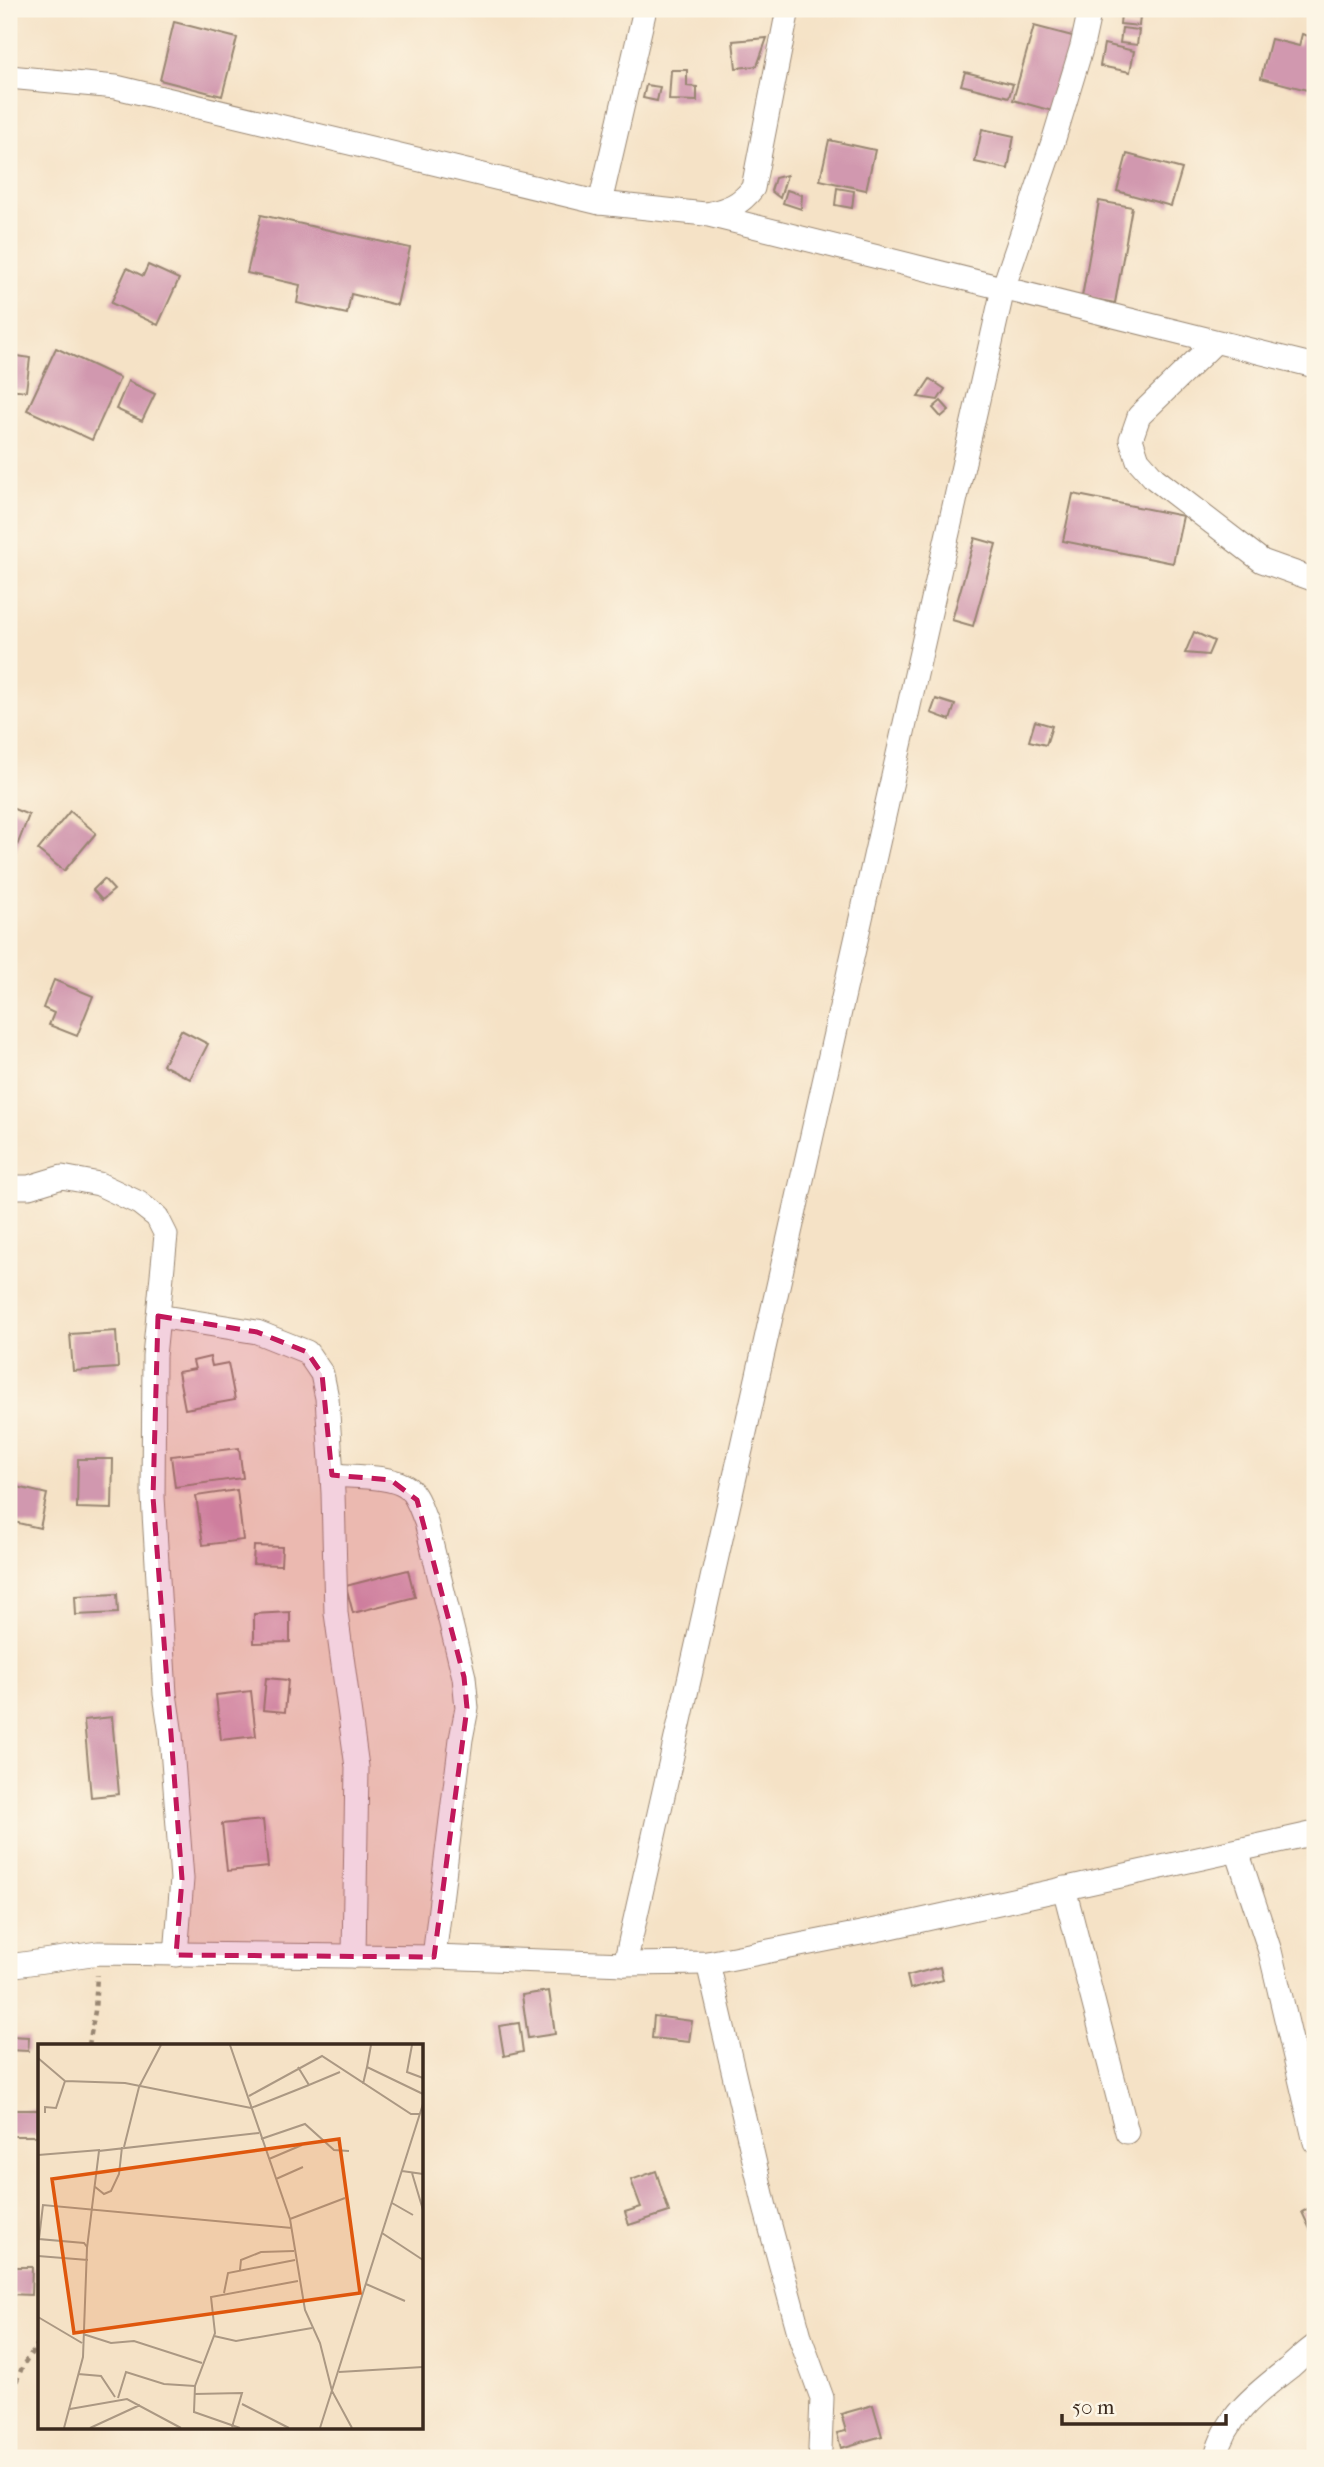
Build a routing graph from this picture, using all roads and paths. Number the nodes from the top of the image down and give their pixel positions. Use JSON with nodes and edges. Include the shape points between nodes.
{"nodes":[{"id":1,"x":645,"y":9,"type":"edge"},
{"id":2,"x":788,"y":9,"type":"edge"},
{"id":3,"x":1090,"y":9,"type":"edge"},
{"id":4,"x":9,"y":77,"type":"edge"},
{"id":5,"x":600,"y":203,"type":"junction"},
{"id":6,"x":705,"y":214,"type":"junction"},
{"id":7,"x":1003,"y":289,"type":"junction"},
{"id":8,"x":1215,"y":342,"type":"junction"},
{"id":9,"x":1315,"y":366,"type":"edge"},
{"id":10,"x":1315,"y":580,"type":"edge"},
{"id":11,"x":9,"y":1187,"type":"edge"},
{"id":12,"x":158,"y":1316,"type":"junction"},
{"id":13,"x":332,"y":1475,"type":"junction"},
{"id":14,"x":1315,"y":1833,"type":"edge"},
{"id":15,"x":1237,"y":1851,"type":"junction"},
{"id":16,"x":1064,"y":1888,"type":"junction"},
{"id":17,"x":98,"y":1953,"type":"junction"},
{"id":18,"x":176,"y":1955,"type":"junction"},
{"id":19,"x":354,"y":1956,"type":"junction"},
{"id":20,"x":434,"y":1956,"type":"junction"},
{"id":21,"x":625,"y":1964,"type":"junction"},
{"id":22,"x":708,"y":1964,"type":"junction"},
{"id":23,"x":9,"y":1966,"type":"edge"},
{"id":24,"x":89,"y":2044,"type":"edge"},
{"id":25,"x":1127,"y":2132,"type":"dead end"},
{"id":26,"x":1315,"y":2143,"type":"edge"},
{"id":27,"x":38,"y":2344,"type":"edge"},
{"id":28,"x":1315,"y":2346,"type":"edge"},
{"id":29,"x":9,"y":2400,"type":"edge"},
{"id":30,"x":820,"y":2449,"type":"dead end"},
{"id":31,"x":1216,"y":2458,"type":"edge"}],
"edges":[{"from":1,"to":5,"type":"street"},
{"from":2,"to":6,"type":"street","via":[[753,188],[731,209]]},
{"from":3,"to":7,"type":"street","via":[[1053,142]]},
{"from":4,"to":5,"type":"street","via":[[116,87]]},
{"from":5,"to":6,"type":"street"},
{"from":6,"to":7,"type":"street"},
{"from":7,"to":8,"type":"street"},
{"from":7,"to":21,"type":"street"},
{"from":8,"to":9,"type":"street"},
{"from":8,"to":10,"type":"street","via":[[1139,416],[1131,439],[1138,460],[1154,478],[1262,561]]},
{"from":11,"to":12,"type":"street","via":[[29,1187],[62,1177],[99,1184],[157,1217],[166,1235]]},
{"from":12,"to":13,"type":"street","via":[[257,1332],[307,1352],[323,1374]]},
{"from":12,"to":18,"type":"street","via":[[153,1497],[182,1879]]},
{"from":13,"to":19,"type":"street","via":[[336,1614],[357,1767]]},
{"from":13,"to":20,"type":"street","via":[[391,1480],[408,1487],[417,1500],[464,1677],[467,1707]]},
{"from":14,"to":15,"type":"street"},
{"from":15,"to":16,"type":"street"},
{"from":15,"to":26,"type":"street","via":[[1270,1951]]},
{"from":16,"to":22,"type":"street"},
{"from":16,"to":25,"type":"street"},
{"from":17,"to":18,"type":"street"},
{"from":17,"to":23,"type":"street"},
{"from":17,"to":24,"type":"path"},
{"from":18,"to":19,"type":"street"},
{"from":19,"to":20,"type":"street"},
{"from":20,"to":21,"type":"street"},
{"from":21,"to":22,"type":"street"},
{"from":22,"to":30,"type":"street","via":[[765,2207],[801,2340],[822,2398]]},
{"from":27,"to":29,"type":"path","via":[[23,2365]]},
{"from":28,"to":31,"type":"street","via":[[1237,2413],[1220,2441]]}]}
